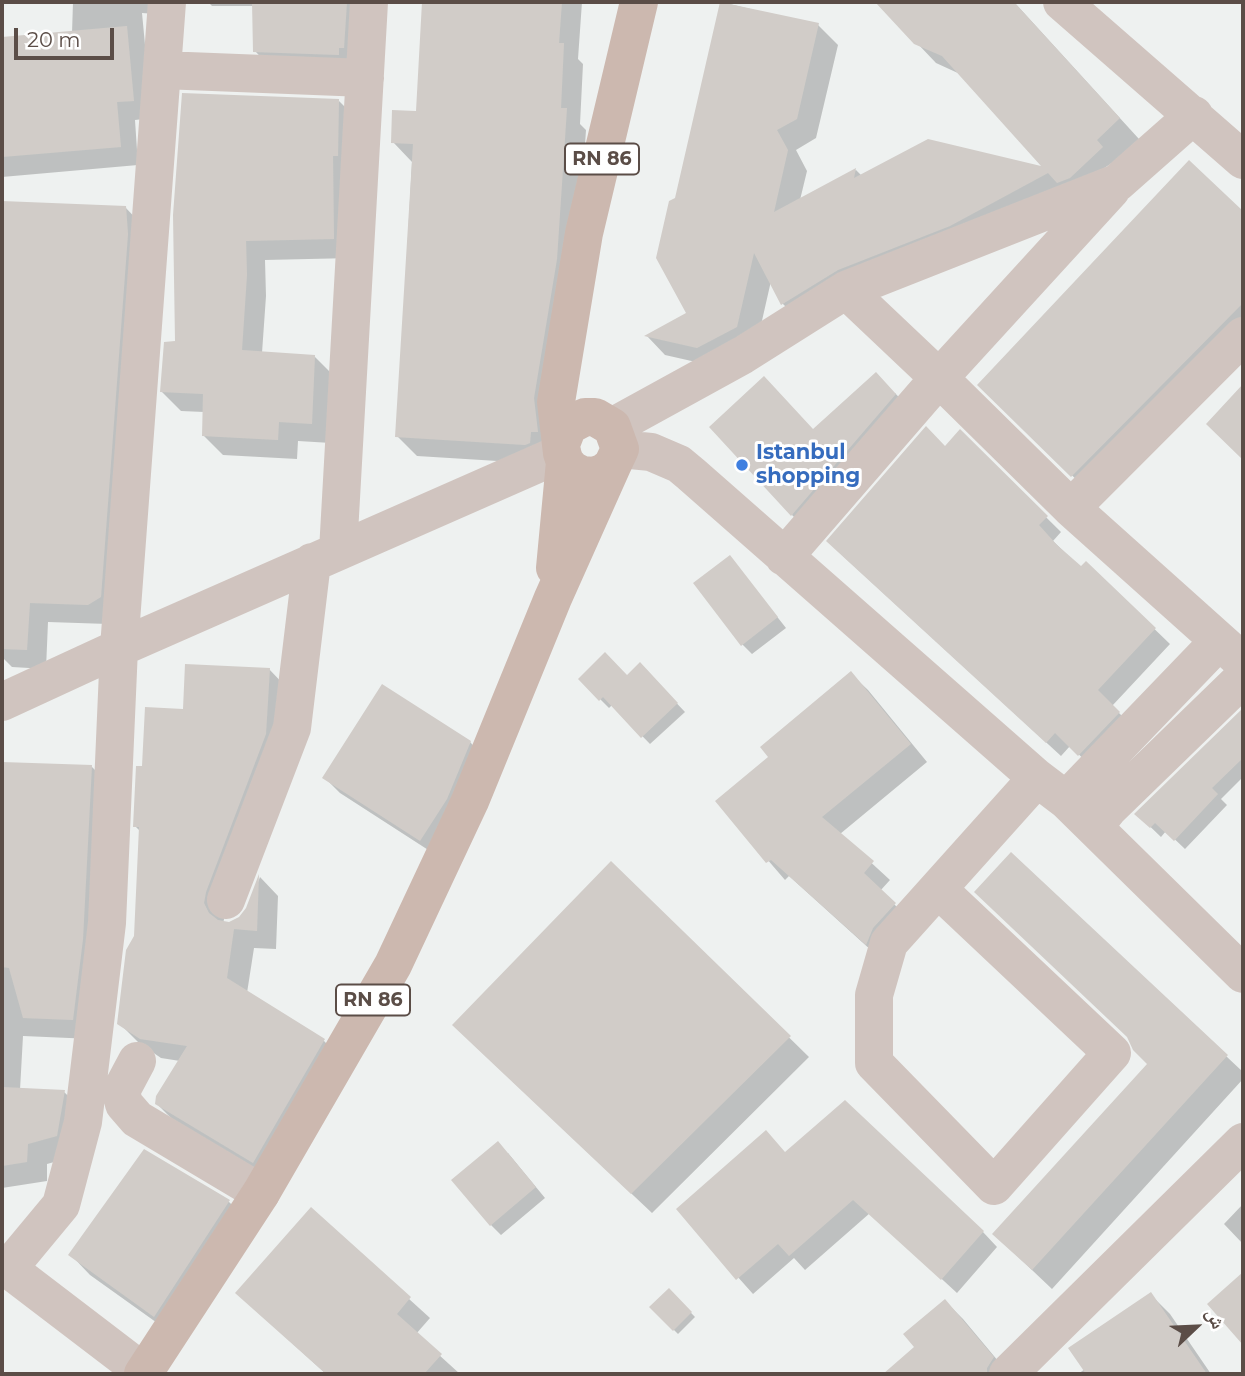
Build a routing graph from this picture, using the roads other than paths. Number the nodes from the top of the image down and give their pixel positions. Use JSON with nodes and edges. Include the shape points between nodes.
{"nodes":[{"id":1,"x":167,"y":2,"type":"edge"},
{"id":2,"x":369,"y":2,"type":"edge"},
{"id":3,"x":639,"y":2,"type":"edge"},
{"id":4,"x":1062,"y":2,"type":"edge"},
{"id":5,"x":162,"y":71,"type":"junction"},
{"id":6,"x":365,"y":78,"type":"junction"},
{"id":7,"x":1194,"y":115,"type":"junction"},
{"id":8,"x":1243,"y":160,"type":"edge"},
{"id":9,"x":1117,"y":183,"type":"junction"},
{"id":10,"x":846,"y":290,"type":"junction"},
{"id":11,"x":571,"y":318,"type":"junction"},
{"id":12,"x":1243,"y":336,"type":"edge"},
{"id":13,"x":939,"y":378,"type":"junction"},
{"id":14,"x":610,"y":440,"type":"junction"},
{"id":15,"x":562,"y":453,"type":"junction"},
{"id":16,"x":1070,"y":508,"type":"junction"},
{"id":17,"x":325,"y":556,"type":"junction"},
{"id":18,"x":784,"y":557,"type":"junction"},
{"id":19,"x":553,"y":598,"type":"junction"},
{"id":20,"x":118,"y":648,"type":"junction"},
{"id":21,"x":1231,"y":652,"type":"edge"},
{"id":22,"x":1243,"y":678,"type":"edge"},
{"id":23,"x":2,"y":702,"type":"edge"},
{"id":24,"x":1051,"y":789,"type":"junction"},
{"id":25,"x":1094,"y":828,"type":"junction"},
{"id":26,"x":938,"y":889,"type":"junction"},
{"id":27,"x":226,"y":900,"type":"dead end"},
{"id":28,"x":1243,"y":974,"type":"edge"},
{"id":29,"x":137,"y":1061,"type":"dead end"},
{"id":30,"x":1243,"y":1142,"type":"edge"},
{"id":31,"x":261,"y":1193,"type":"junction"},
{"id":32,"x":5,"y":1266,"type":"edge"},
{"id":33,"x":144,"y":1374,"type":"edge"},
{"id":34,"x":1008,"y":1374,"type":"edge"}],
"edges":[{"from":1,"to":5,"type":"street"},
{"from":2,"to":6,"type":"street"},
{"from":3,"to":11,"type":"main road","number":"RN 86","via":[[584,233]]},
{"from":4,"to":7,"type":"street"},
{"from":5,"to":6,"type":"street"},
{"from":5,"to":20,"type":"street"},
{"from":6,"to":17,"type":"street"},
{"from":7,"to":8,"type":"street"},
{"from":7,"to":9,"type":"street"},
{"from":9,"to":10,"type":"street"},
{"from":9,"to":13,"type":"street"},
{"from":10,"to":13,"type":"street"},
{"from":10,"to":14,"type":"street"},
{"from":11,"to":14,"type":"main road","number":"RN 86"},
{"from":11,"to":15,"type":"main road","number":"RN 86","via":[[556,402]]},
{"from":12,"to":16,"type":"street"},
{"from":13,"to":16,"type":"street"},
{"from":13,"to":18,"type":"street"},
{"from":14,"to":15,"type":"main road","via":[[585,417],[568,426]]},
{"from":14,"to":15,"type":"main road","via":[[603,473],[593,476],[582,475]]},
{"from":14,"to":18,"type":"street","via":[[679,464]]},
{"from":14,"to":19,"type":"main road","number":"RN 86"},
{"from":15,"to":17,"type":"street"},
{"from":15,"to":19,"type":"main road","number":"RN 86"},
{"from":16,"to":21,"type":"street"},
{"from":17,"to":20,"type":"street"},
{"from":17,"to":27,"type":"street","via":[[292,728]]},
{"from":18,"to":24,"type":"street"},
{"from":19,"to":31,"type":"main road","number":"RN 86","via":[[470,801],[393,965]]},
{"from":20,"to":23,"type":"street"},
{"from":20,"to":32,"type":"street","via":[[107,923],[83,1122],[61,1205]]},
{"from":21,"to":24,"type":"street"},
{"from":22,"to":25,"type":"street"},
{"from":24,"to":25,"type":"street"},
{"from":24,"to":26,"type":"street"},
{"from":25,"to":28,"type":"street"},
{"from":26,"to":26,"type":"street","via":[[889,943],[874,995],[874,1063],[994,1186],[1112,1053]]},
{"from":29,"to":31,"type":"street","via":[[121,1091],[124,1104],[137,1118]]},
{"from":30,"to":34,"type":"street"},
{"from":31,"to":33,"type":"main road","number":"RN 86"},
{"from":32,"to":33,"type":"street"}]}
